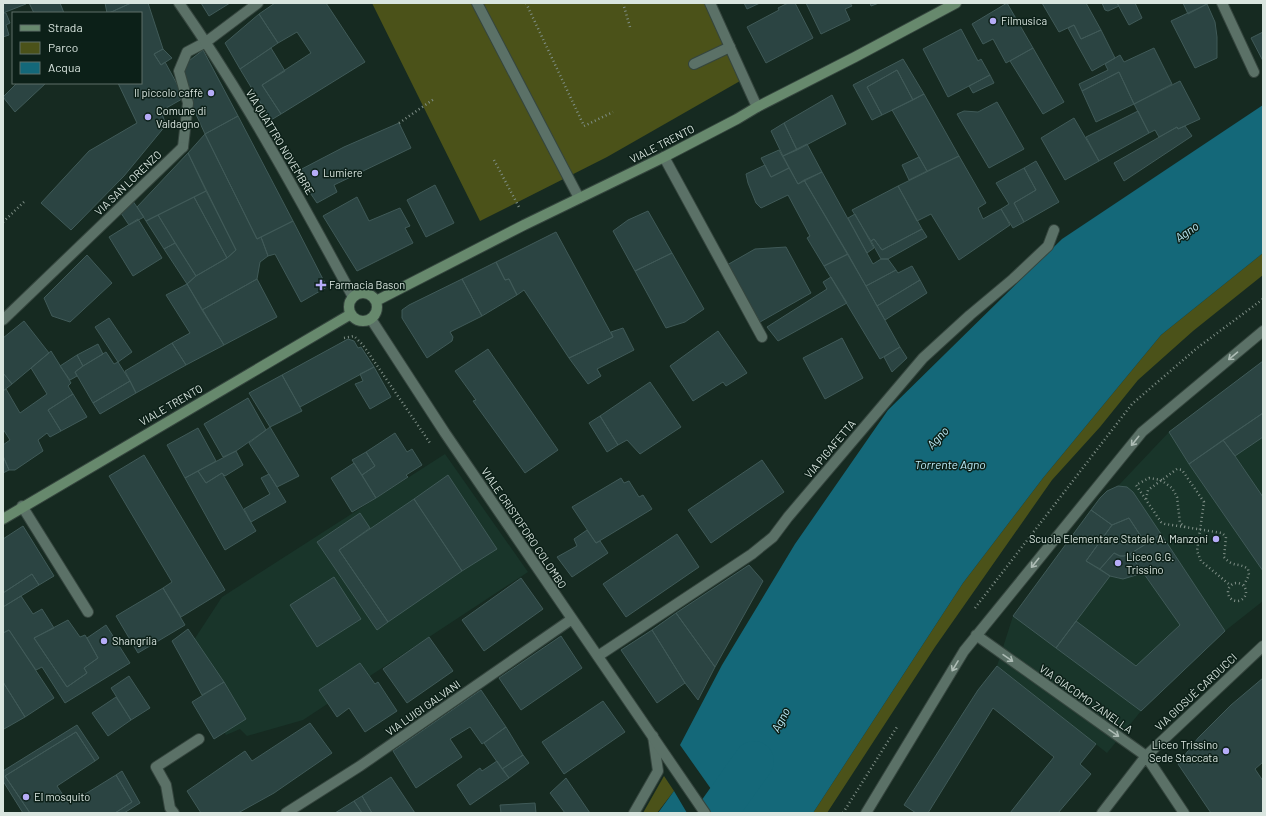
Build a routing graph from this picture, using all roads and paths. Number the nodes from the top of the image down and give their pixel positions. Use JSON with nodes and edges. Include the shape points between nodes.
{"nodes":[{"id":1,"x":178,"y":3,"type":"edge"},
{"id":2,"x":258,"y":3,"type":"edge"},
{"id":3,"x":477,"y":3,"type":"edge"},
{"id":4,"x":526,"y":3,"type":"edge"},
{"id":5,"x":623,"y":3,"type":"edge"},
{"id":6,"x":710,"y":3,"type":"edge"},
{"id":7,"x":956,"y":3,"type":"edge"},
{"id":8,"x":1222,"y":3,"type":"edge"},
{"id":9,"x":630,"y":27,"type":"dead end"},
{"id":10,"x":206,"y":42,"type":"junction"},
{"id":11,"x":730,"y":47,"type":"junction"},
{"id":12,"x":694,"y":64,"type":"dead end"},
{"id":13,"x":1254,"y":72,"type":"dead end"},
{"id":14,"x":434,"y":99,"type":"dead end"},
{"id":15,"x":756,"y":107,"type":"junction"},
{"id":16,"x":613,"y":112,"type":"dead end"},
{"id":17,"x":399,"y":122,"type":"dead end"},
{"id":18,"x":664,"y":157,"type":"junction"},
{"id":19,"x":494,"y":160,"type":"dead end"},
{"id":20,"x":579,"y":198,"type":"junction"},
{"id":21,"x":24,"y":202,"type":"dead end"},
{"id":22,"x":3,"y":222,"type":"edge"},
{"id":23,"x":528,"y":224,"type":"junction"},
{"id":24,"x":1054,"y":230,"type":"dead end"},
{"id":25,"x":353,"y":297,"type":"junction"},
{"id":26,"x":376,"y":301,"type":"junction"},
{"id":27,"x":351,"y":314,"type":"junction"},
{"id":28,"x":371,"y":319,"type":"junction"},
{"id":29,"x":3,"y":320,"type":"edge"},
{"id":30,"x":1263,"y":331,"type":"edge"},
{"id":31,"x":762,"y":337,"type":"dead end"},
{"id":32,"x":343,"y":339,"type":"dead end"},
{"id":33,"x":430,"y":444,"type":"dead end"},
{"id":34,"x":1161,"y":480,"type":"junction"},
{"id":35,"x":1146,"y":499,"type":"junction"},
{"id":36,"x":22,"y":506,"type":"junction"},
{"id":37,"x":3,"y":518,"type":"edge"},
{"id":38,"x":1186,"y":527,"type":"junction"},
{"id":39,"x":1200,"y":530,"type":"junction"},
{"id":40,"x":1230,"y":585,"type":"junction"},
{"id":41,"x":1244,"y":585,"type":"junction"},
{"id":42,"x":88,"y":612,"type":"dead end"},
{"id":43,"x":572,"y":619,"type":"junction"},
{"id":44,"x":976,"y":635,"type":"junction"},
{"id":45,"x":1263,"y":646,"type":"edge"},
{"id":46,"x":598,"y":656,"type":"junction"},
{"id":47,"x":653,"y":736,"type":"junction"},
{"id":48,"x":199,"y":738,"type":"dead end"},
{"id":49,"x":1146,"y":756,"type":"junction"},
{"id":50,"x":170,"y":811,"type":"edge"},
{"id":51,"x":286,"y":813,"type":"edge"},
{"id":52,"x":634,"y":813,"type":"edge"},
{"id":53,"x":705,"y":813,"type":"edge"},
{"id":54,"x":866,"y":813,"type":"edge"},
{"id":55,"x":1102,"y":813,"type":"edge"},
{"id":56,"x":1184,"y":813,"type":"edge"}],
"edges":[{"from":1,"to":10,"type":"street","name":"VIA QUATTRO NOVEMBRE"},
{"from":2,"to":10,"type":"street","name":"VIA SAN LORENZO"},
{"from":3,"to":20,"type":"street"},
{"from":4,"to":16,"type":"path","via":[[584,126]]},
{"from":5,"to":9,"type":"path"},
{"from":6,"to":11,"type":"street"},
{"from":7,"to":15,"type":"main road","name":"VIALE TRENTO"},
{"from":8,"to":13,"type":"street"},
{"from":10,"to":25,"type":"street","name":"VIA QUATTRO NOVEMBRE","via":[[288,177]]},
{"from":10,"to":29,"type":"street","name":"VIA SAN LORENZO","via":[[187,52],[179,71],[188,103],[183,147]]},
{"from":11,"to":12,"type":"street"},
{"from":11,"to":15,"type":"street"},
{"from":14,"to":17,"type":"path"},
{"from":15,"to":18,"type":"main road","name":"VIALE TRENTO"},
{"from":18,"to":20,"type":"main road","name":"VIALE TRENTO"},
{"from":18,"to":31,"type":"street"},
{"from":19,"to":23,"type":"path"},
{"from":20,"to":23,"type":"main road","name":"VIALE TRENTO"},
{"from":21,"to":22,"type":"path"},
{"from":23,"to":26,"type":"main road","name":"VIALE TRENTO"},
{"from":24,"to":46,"type":"street","name":"VIA PIGAFETTA","via":[[1048,246],[923,358],[773,537],[752,554]]},
{"from":25,"to":26,"type":"main road","via":[[366,293]]},
{"from":25,"to":27,"type":"main road","via":[[349,305]]},
{"from":26,"to":28,"type":"main road","via":[[377,311]]},
{"from":27,"to":28,"type":"main road","via":[[357,320]]},
{"from":27,"to":36,"type":"main road","name":"VIALE TRENTO"},
{"from":28,"to":43,"type":"street","name":"VIALE CRISTOFORO COLOMBO","via":[[444,433]]},
{"from":30,"to":44,"type":"street","one_way":true,"via":[[1142,432]]},
{"from":32,"to":33,"type":"path","via":[[354,336],[362,345]]},
{"from":34,"to":35,"type":"path","via":[[1148,490]]},
{"from":34,"to":35,"type":"path","via":[[1149,478],[1136,485]]},
{"from":34,"to":38,"type":"path","via":[[1172,488],[1177,497],[1180,523]]},
{"from":34,"to":39,"type":"path","via":[[1177,470],[1182,470],[1204,502]]},
{"from":35,"to":38,"type":"path","via":[[1161,522]]},
{"from":36,"to":37,"type":"main road","name":"VIALE TRENTO"},
{"from":36,"to":42,"type":"street"},
{"from":38,"to":39,"type":"path"},
{"from":39,"to":40,"type":"path","via":[[1197,551],[1201,561]]},
{"from":39,"to":41,"type":"path","via":[[1222,533],[1226,537],[1224,558],[1228,563],[1244,565],[1248,569],[1249,576]]},
{"from":40,"to":41,"type":"path","via":[[1238,582]]},
{"from":40,"to":41,"type":"path","via":[[1227,591],[1229,597],[1237,601],[1243,599],[1246,594]]},
{"from":43,"to":46,"type":"street","name":"VIALE CRISTOFORO COLOMBO"},
{"from":43,"to":51,"type":"street","name":"VIA LUIGI GALVANI","via":[[360,766]]},
{"from":44,"to":49,"type":"street","name":"VIA GIACOMO ZANELLA","one_way":true},
{"from":44,"to":54,"type":"street","one_way":true},
{"from":45,"to":49,"type":"street","name":"VIA GIOSUÈ CARDUCCI"},
{"from":46,"to":47,"type":"street","name":"VIALE CRISTOFORO COLOMBO"},
{"from":47,"to":52,"type":"street","via":[[658,771]]},
{"from":47,"to":53,"type":"street","name":"VIALE CRISTOFORO COLOMBO"},
{"from":48,"to":50,"type":"street","via":[[156,767],[166,785]]},
{"from":49,"to":55,"type":"street","name":"VIA GIOSUÈ CARDUCCI"},
{"from":49,"to":56,"type":"street","name":"VIA GIACOMO ZANELLA"}]}
